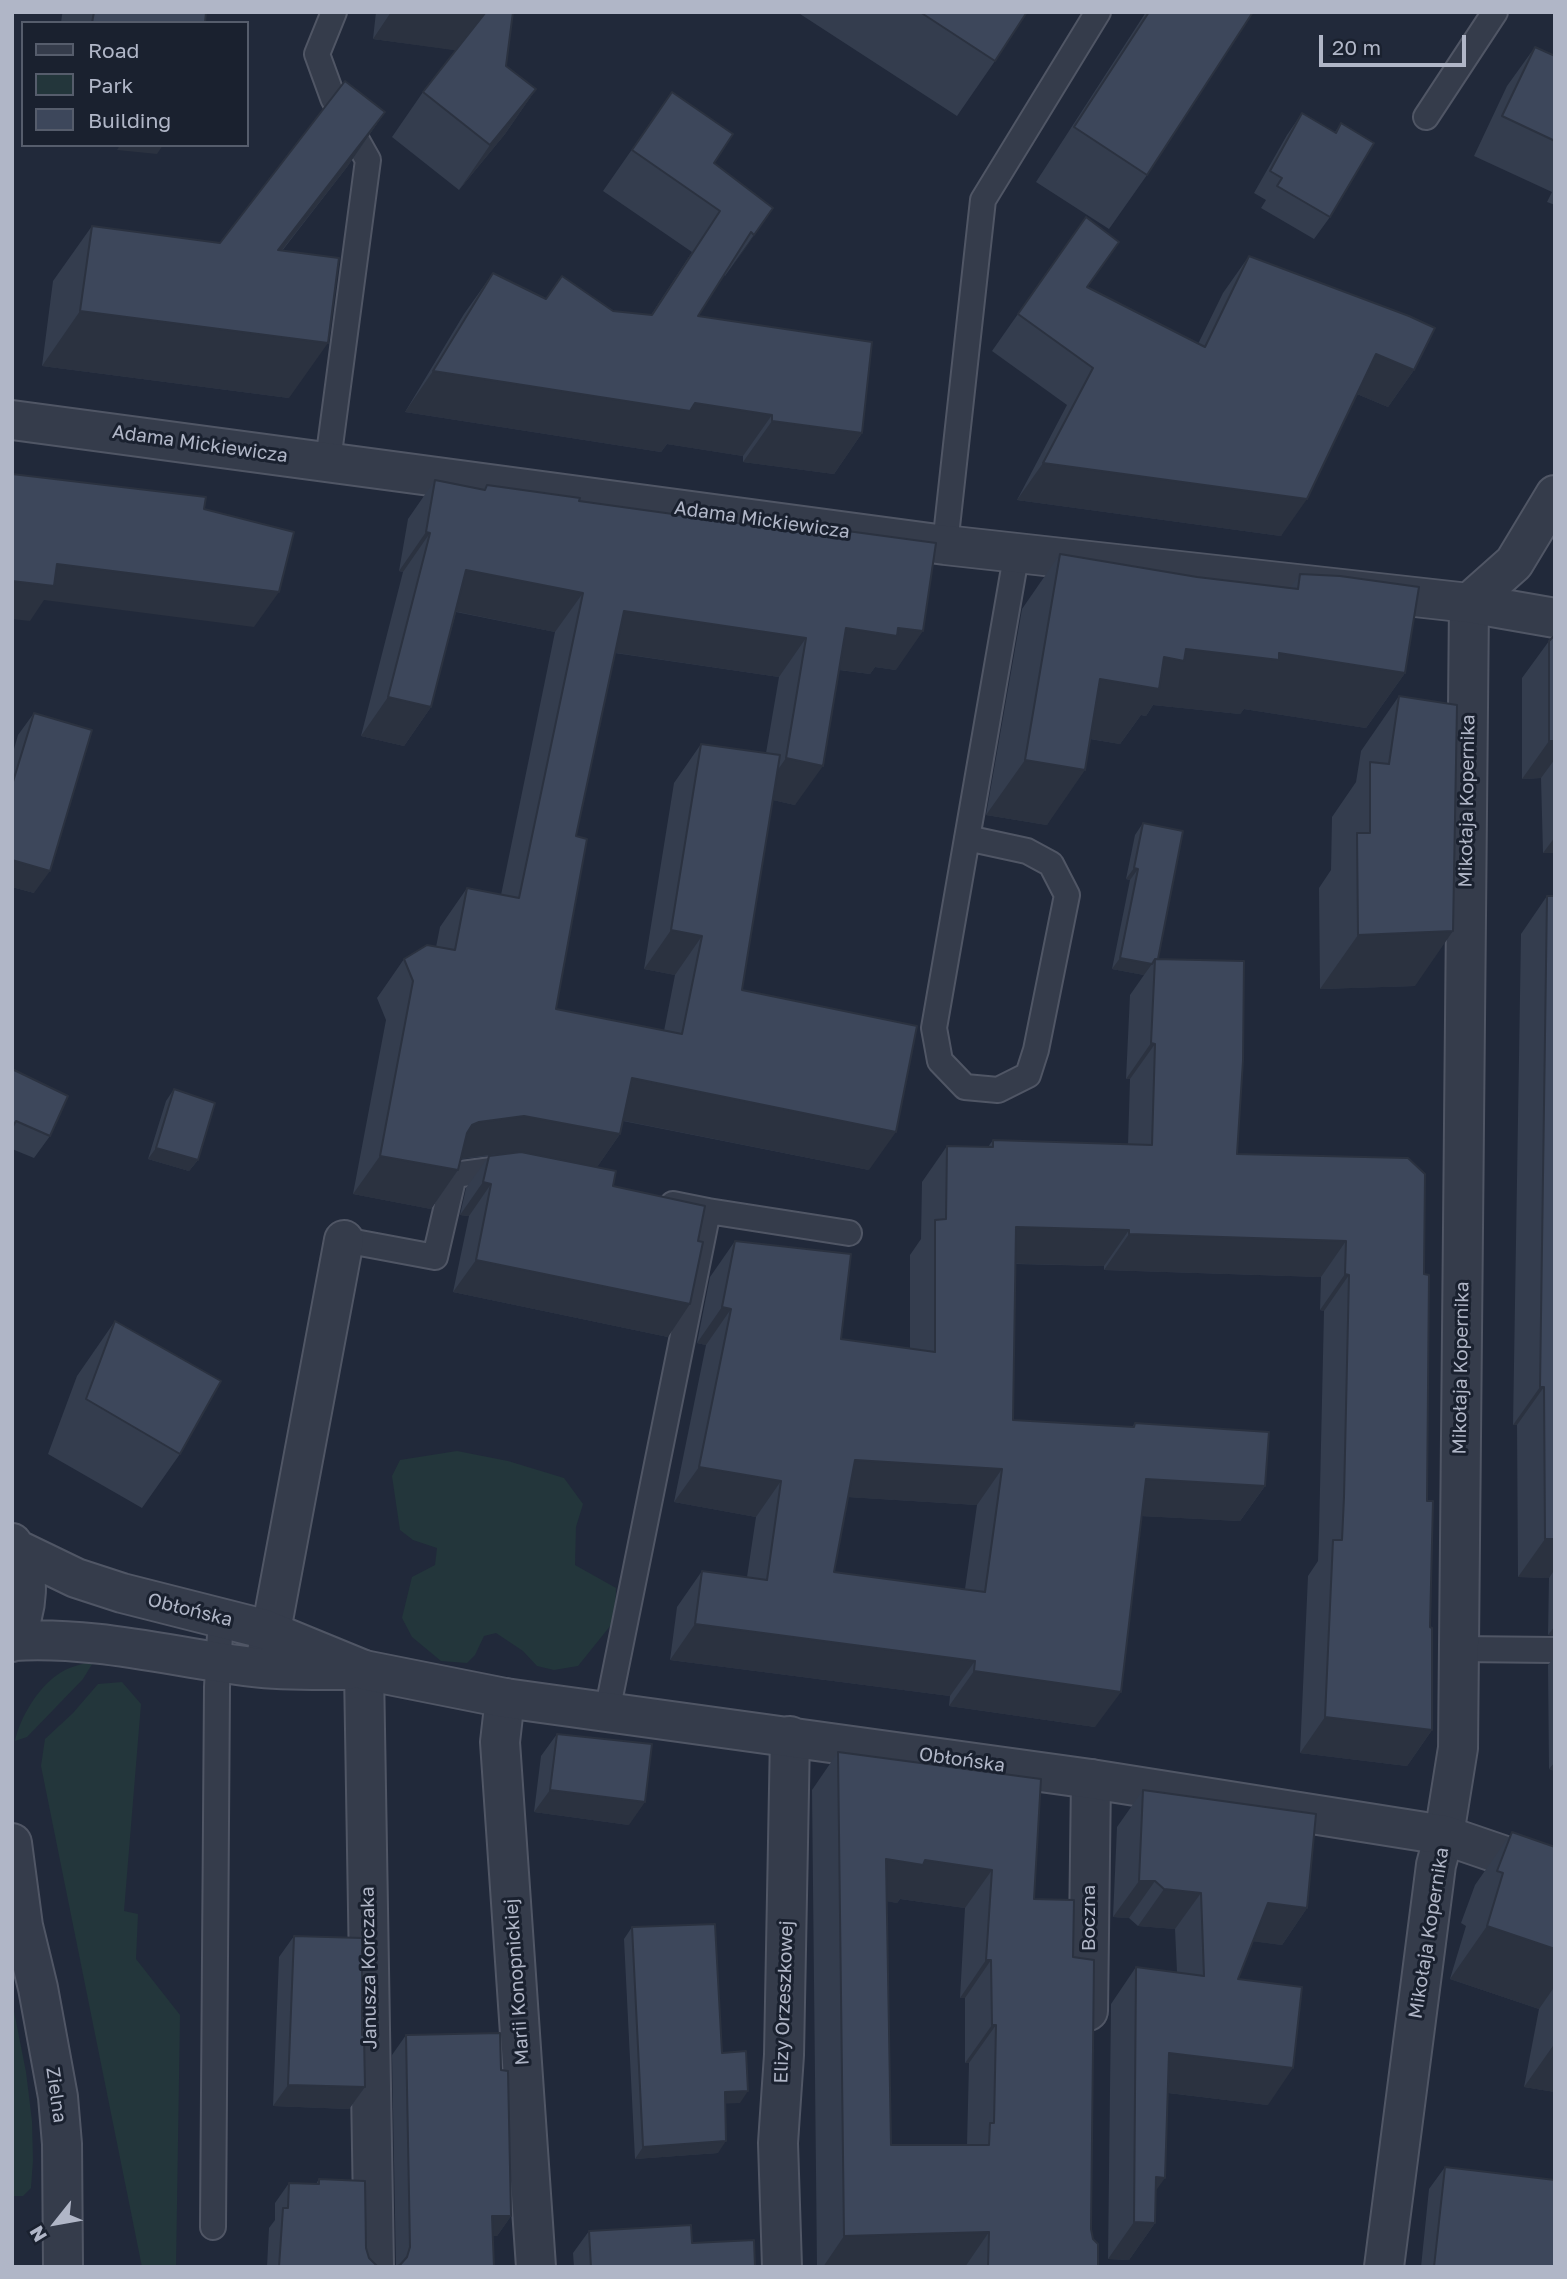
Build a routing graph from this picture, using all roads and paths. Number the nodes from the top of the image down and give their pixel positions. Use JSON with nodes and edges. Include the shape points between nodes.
{"nodes":[{"id":1,"x":334,"y":12,"type":"edge"},
{"id":2,"x":1098,"y":12,"type":"edge"},
{"id":3,"x":1495,"y":12,"type":"edge"},
{"id":4,"x":1426,"y":117,"type":"dead end"},
{"id":5,"x":12,"y":420,"type":"edge"},
{"id":6,"x":328,"y":461,"type":"junction"},
{"id":7,"x":1555,"y":495,"type":"edge"},
{"id":8,"x":945,"y":545,"type":"junction"},
{"id":9,"x":1017,"y":551,"type":"junction"},
{"id":10,"x":1469,"y":603,"type":"junction"},
{"id":11,"x":1555,"y":618,"type":"edge"},
{"id":12,"x":967,"y":838,"type":"junction"},
{"id":13,"x":538,"y":1177,"type":"edge"},
{"id":14,"x":656,"y":1201,"type":"edge"},
{"id":15,"x":708,"y":1211,"type":"junction"},
{"id":16,"x":849,"y":1233,"type":"dead end"},
{"id":17,"x":344,"y":1240,"type":"joint"},
{"id":18,"x":14,"y":1546,"type":"edge"},
{"id":19,"x":220,"y":1617,"type":"junction"},
{"id":20,"x":13,"y":1641,"type":"edge"},
{"id":21,"x":1459,"y":1648,"type":"junction"},
{"id":22,"x":268,"y":1650,"type":"junction"},
{"id":23,"x":1555,"y":1650,"type":"edge"},
{"id":24,"x":218,"y":1662,"type":"junction"},
{"id":25,"x":364,"y":1670,"type":"junction"},
{"id":26,"x":505,"y":1698,"type":"junction"},
{"id":27,"x":607,"y":1712,"type":"junction"},
{"id":28,"x":790,"y":1736,"type":"junction"},
{"id":29,"x":1091,"y":1779,"type":"junction"},
{"id":30,"x":1444,"y":1835,"type":"junction"},
{"id":31,"x":12,"y":1843,"type":"edge"},
{"id":32,"x":1555,"y":1873,"type":"edge"},
{"id":33,"x":18,"y":1918,"type":"edge"},
{"id":34,"x":1088,"y":2045,"type":"edge"},
{"id":35,"x":213,"y":2227,"type":"dead end"},
{"id":36,"x":63,"y":2267,"type":"edge"},
{"id":37,"x":374,"y":2267,"type":"edge"},
{"id":38,"x":537,"y":2267,"type":"edge"},
{"id":39,"x":782,"y":2267,"type":"edge"},
{"id":40,"x":1384,"y":2267,"type":"edge"}],
"edges":[{"from":1,"to":6,"type":"lane","via":[[317,54],[333,98],[368,160]]},
{"from":2,"to":8,"type":"lane","via":[[983,200]]},
{"from":3,"to":4,"type":"lane"},
{"from":5,"to":6,"type":"street","name":"Adama Mickiewicza"},
{"from":6,"to":8,"type":"street","name":"Adama Mickiewicza"},
{"from":7,"to":10,"type":"street","via":[[1514,563]]},
{"from":8,"to":9,"type":"street","name":"Adama Mickiewicza"},
{"from":9,"to":10,"type":"street","name":"Adama Mickiewicza"},
{"from":9,"to":12,"type":"lane"},
{"from":10,"to":11,"type":"street","name":"Adama Mickiewicza"},
{"from":10,"to":21,"type":"street","name":"Mikołaja Kopernika"},
{"from":12,"to":12,"type":"lane","via":[[934,1028],[940,1061],[965,1087],[998,1090],[1028,1074],[1067,895],[1051,864],[1027,851]]},
{"from":13,"to":17,"type":"lane","via":[[499,1169],[454,1174],[435,1257]]},
{"from":14,"to":15,"type":"lane"},
{"from":15,"to":16,"type":"lane"},
{"from":15,"to":27,"type":"lane"},
{"from":17,"to":22,"type":"street"},
{"from":18,"to":19,"type":"street","name":"Obłońska","via":[[76,1578]]},
{"from":18,"to":20,"type":"street","via":[[25,1571],[27,1595]]},
{"from":19,"to":22,"type":"street","name":"Obłońska"},
{"from":19,"to":24,"type":"lane"},
{"from":20,"to":24,"type":"street","name":"Obłońska","via":[[112,1645]]},
{"from":21,"to":23,"type":"lane"},
{"from":21,"to":30,"type":"street","name":"Mikołaja Kopernika","via":[[1458,1748]]},
{"from":22,"to":24,"type":"street","name":"Obłońska"},
{"from":22,"to":25,"type":"street","name":"Obłońska"},
{"from":24,"to":35,"type":"lane"},
{"from":25,"to":26,"type":"street","name":"Obłońska"},
{"from":25,"to":37,"type":"street","name":"Janusza Korczaka"},
{"from":26,"to":27,"type":"street","name":"Obłońska"},
{"from":26,"to":38,"type":"street","name":"Marii Konopnickiej","via":[[500,1742]]},
{"from":27,"to":28,"type":"street","name":"Obłońska"},
{"from":28,"to":29,"type":"street","name":"Obłońska"},
{"from":28,"to":39,"type":"street","name":"Elizy Orzeszkowej","via":[[778,2143]]},
{"from":29,"to":30,"type":"street","name":"Obłońska"},
{"from":29,"to":34,"type":"street","name":"Boczna"},
{"from":30,"to":32,"type":"street","name":"Obłońska"},
{"from":30,"to":40,"type":"street","name":"Mikołaja Kopernika","via":[[1436,1865]]},
{"from":31,"to":33,"type":"street","name":"Zielna"},
{"from":33,"to":36,"type":"street","name":"Zielna","via":[[38,1988],[58,2097]]}]}
